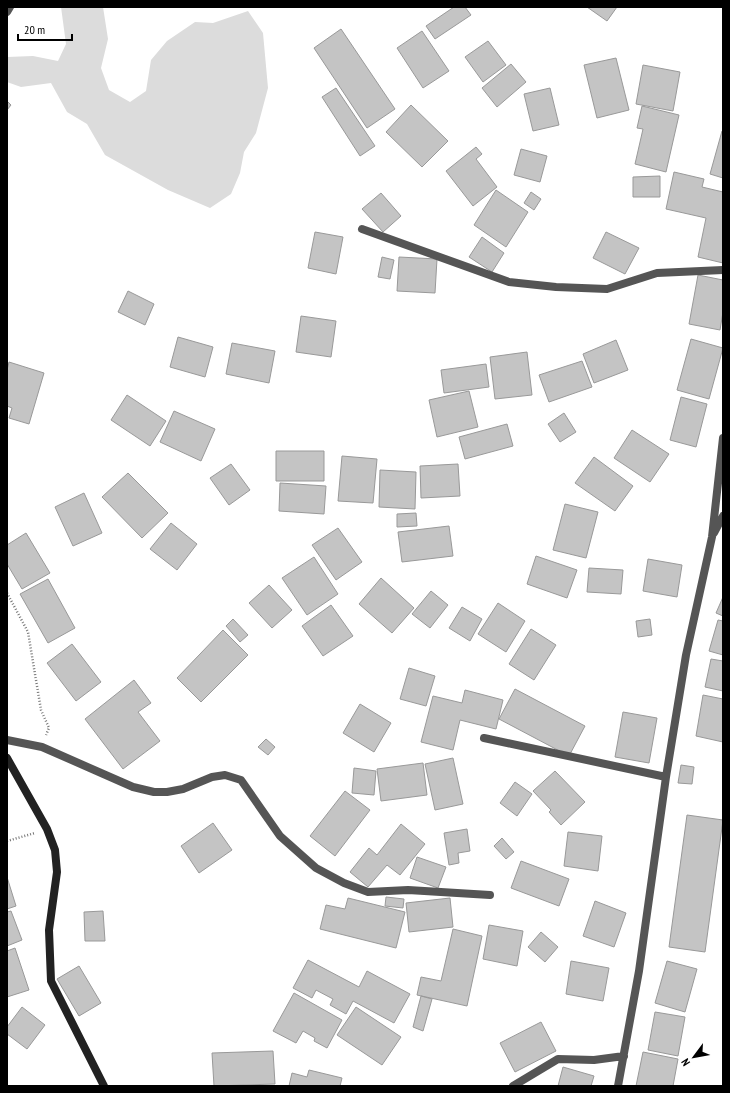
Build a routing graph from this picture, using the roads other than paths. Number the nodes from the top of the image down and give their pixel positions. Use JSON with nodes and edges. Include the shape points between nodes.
{"nodes":[{"id":1,"x":10,"y":7,"type":"edge"},
{"id":2,"x":7,"y":12,"type":"edge"},
{"id":3,"x":362,"y":229,"type":"dead end"},
{"id":4,"x":723,"y":270,"type":"edge"},
{"id":5,"x":723,"y":438,"type":"edge"},
{"id":6,"x":723,"y":516,"type":"edge"},
{"id":7,"x":712,"y":537,"type":"junction"},
{"id":8,"x":484,"y":738,"type":"dead end"},
{"id":9,"x":7,"y":740,"type":"edge"},
{"id":10,"x":7,"y":758,"type":"edge"},
{"id":11,"x":666,"y":777,"type":"junction"},
{"id":12,"x":490,"y":895,"type":"dead end"},
{"id":13,"x":624,"y":1056,"type":"junction"},
{"id":14,"x":104,"y":1086,"type":"edge"},
{"id":15,"x":513,"y":1086,"type":"edge"},
{"id":16,"x":618,"y":1086,"type":"edge"}],
"edges":[{"from":1,"to":2,"type":"street"},
{"from":3,"to":4,"type":"street","via":[[509,282],[525,284],[607,289],[657,273]]},
{"from":5,"to":7,"type":"street"},
{"from":6,"to":7,"type":"street"},
{"from":7,"to":11,"type":"street","via":[[686,655]]},
{"from":8,"to":11,"type":"street"},
{"from":9,"to":12,"type":"street","via":[[42,747],[133,787],[154,792],[183,789],[212,777],[225,775],[241,780],[280,836],[316,868],[368,892],[408,890]]},
{"from":10,"to":14,"type":"street","via":[[55,850],[57,872],[49,930],[51,980]]},
{"from":11,"to":13,"type":"street","via":[[639,971]]},
{"from":13,"to":15,"type":"street","via":[[594,1060],[558,1059]]},
{"from":13,"to":16,"type":"street"}]}
